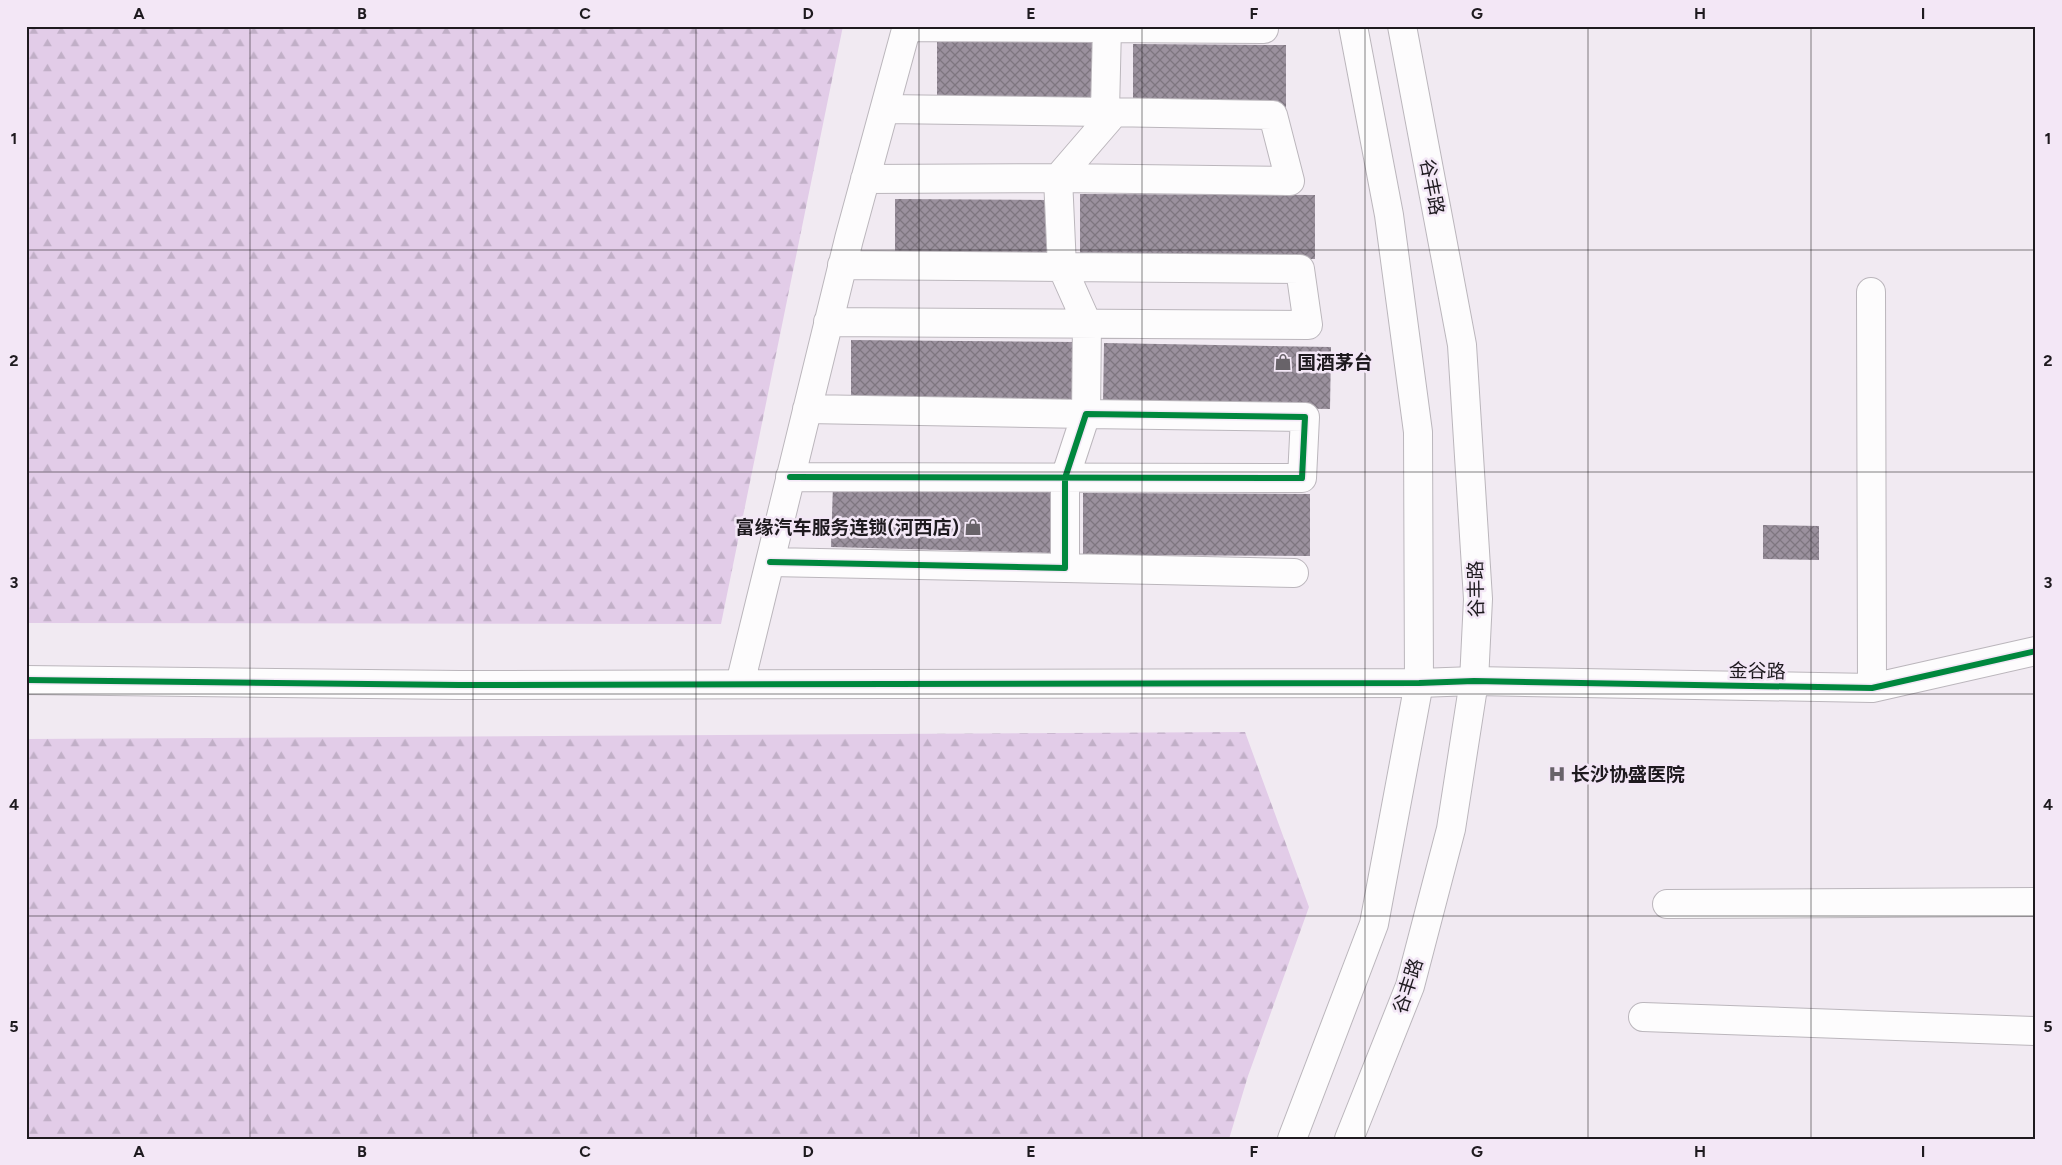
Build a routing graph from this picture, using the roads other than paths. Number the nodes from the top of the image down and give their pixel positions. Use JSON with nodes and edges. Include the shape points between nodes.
{"nodes":[{"id":1,"x":1264,"y":26,"type":"edge"},
{"id":2,"x":1353,"y":26,"type":"edge"},
{"id":3,"x":1402,"y":26,"type":"edge"},
{"id":4,"x":907,"y":27,"type":"edge"},
{"id":5,"x":1107,"y":28,"type":"edge"},
{"id":6,"x":885,"y":109,"type":"junction"},
{"id":7,"x":1109,"y":112,"type":"junction"},
{"id":8,"x":1058,"y":178,"type":"junction"},
{"id":9,"x":865,"y":179,"type":"junction"},
{"id":10,"x":842,"y":265,"type":"junction"},
{"id":11,"x":1062,"y":268,"type":"junction"},
{"id":12,"x":1871,"y":292,"type":"dead end"},
{"id":13,"x":828,"y":322,"type":"junction"},
{"id":14,"x":1087,"y":323,"type":"junction"},
{"id":15,"x":807,"y":409,"type":"junction"},
{"id":16,"x":1086,"y":414,"type":"junction"},
{"id":17,"x":790,"y":476,"type":"junction"},
{"id":18,"x":1065,"y":478,"type":"junction"},
{"id":19,"x":770,"y":562,"type":"junction"},
{"id":20,"x":1065,"y":568,"type":"junction"},
{"id":21,"x":1294,"y":573,"type":"dead end"},
{"id":22,"x":2036,"y":651,"type":"edge"},
{"id":23,"x":26,"y":680,"type":"edge"},
{"id":24,"x":1474,"y":681,"type":"junction"},
{"id":25,"x":1419,"y":683,"type":"junction"},
{"id":26,"x":740,"y":684,"type":"junction"},
{"id":27,"x":1872,"y":688,"type":"junction"},
{"id":28,"x":2036,"y":902,"type":"edge"},
{"id":29,"x":1667,"y":904,"type":"dead end"},
{"id":30,"x":1643,"y":1018,"type":"dead end"},
{"id":31,"x":2036,"y":1031,"type":"edge"},
{"id":32,"x":1292,"y":1139,"type":"edge"},
{"id":33,"x":1349,"y":1139,"type":"edge"}],
"edges":[{"from":1,"to":5,"type":"street","via":[[1264,29]]},
{"from":2,"to":25,"type":"street","via":[[1389,215],[1418,432]]},
{"from":3,"to":24,"type":"street","name":"谷丰路","via":[[1462,345],[1478,599]]},
{"from":4,"to":5,"type":"street"},
{"from":4,"to":6,"type":"street"},
{"from":5,"to":7,"type":"street"},
{"from":6,"to":7,"type":"street"},
{"from":6,"to":9,"type":"street"},
{"from":7,"to":8,"type":"street"},
{"from":7,"to":8,"type":"street","via":[[1273,115],[1290,181]]},
{"from":8,"to":9,"type":"street"},
{"from":8,"to":11,"type":"street"},
{"from":9,"to":10,"type":"street"},
{"from":10,"to":11,"type":"street"},
{"from":10,"to":13,"type":"street"},
{"from":11,"to":14,"type":"street"},
{"from":11,"to":14,"type":"street","via":[[1300,269],[1308,325]]},
{"from":12,"to":27,"type":"street"},
{"from":13,"to":14,"type":"street"},
{"from":13,"to":15,"type":"street"},
{"from":14,"to":16,"type":"street"},
{"from":15,"to":16,"type":"street"},
{"from":15,"to":17,"type":"street"},
{"from":16,"to":18,"type":"street"},
{"from":16,"to":18,"type":"street","via":[[1305,418],[1302,478]]},
{"from":17,"to":18,"type":"street"},
{"from":17,"to":19,"type":"street"},
{"from":18,"to":20,"type":"street"},
{"from":19,"to":20,"type":"street"},
{"from":19,"to":26,"type":"street"},
{"from":20,"to":21,"type":"street"},
{"from":22,"to":27,"type":"street","name":"金谷路"},
{"from":23,"to":26,"type":"street","name":"金谷路","via":[[459,685]]},
{"from":24,"to":25,"type":"street","name":"金谷路"},
{"from":24,"to":27,"type":"street","name":"金谷路"},
{"from":24,"to":33,"type":"street","name":"谷丰路","via":[[1451,829],[1410,986]]},
{"from":25,"to":26,"type":"street","name":"金谷路"},
{"from":25,"to":32,"type":"street","via":[[1374,924]]},
{"from":28,"to":29,"type":"street"},
{"from":30,"to":31,"type":"street"}]}
